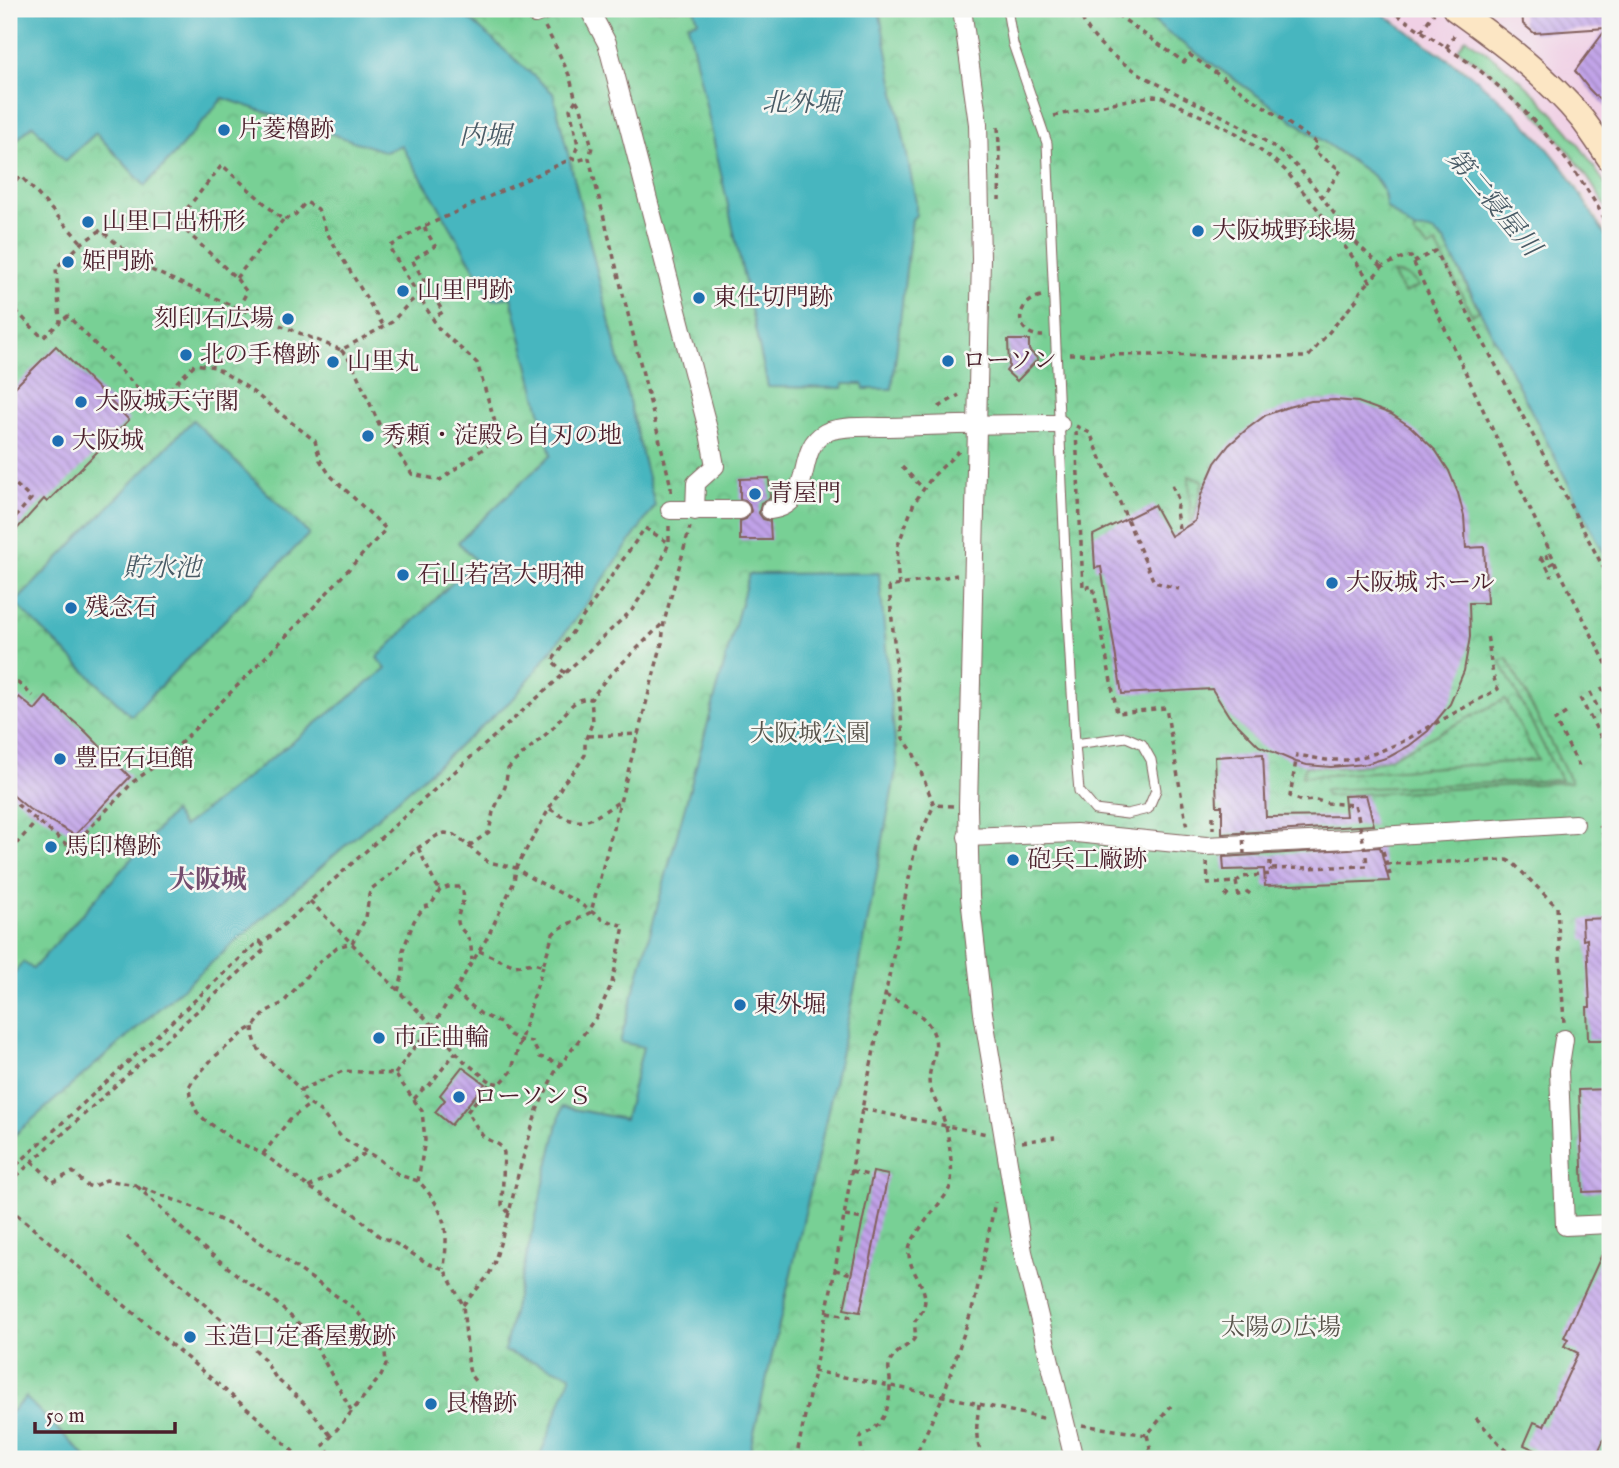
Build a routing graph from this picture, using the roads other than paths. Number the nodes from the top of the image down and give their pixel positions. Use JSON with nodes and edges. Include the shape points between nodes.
{"nodes":[{"id":1,"x":589,"y":9,"type":"edge"},
{"id":2,"x":962,"y":9,"type":"edge"},
{"id":3,"x":1007,"y":9,"type":"edge"},
{"id":4,"x":1449,"y":17,"type":"edge"},
{"id":5,"x":1610,"y":159,"type":"edge"},
{"id":6,"x":977,"y":424,"type":"junction"},
{"id":7,"x":1068,"y":425,"type":"junction"},
{"id":8,"x":670,"y":510,"type":"road end"},
{"id":9,"x":740,"y":510,"type":"dead end"},
{"id":10,"x":770,"y":510,"type":"dead end"},
{"id":11,"x":695,"y":511,"type":"junction"},
{"id":12,"x":1075,"y":744,"type":"junction"},
{"id":13,"x":1575,"y":824,"type":"dead end"},
{"id":14,"x":967,"y":837,"type":"junction"},
{"id":15,"x":1564,"y":1031,"type":"road end"},
{"id":16,"x":1610,"y":1224,"type":"edge"},
{"id":17,"x":1074,"y":1459,"type":"edge"}],
"edges":[{"from":1,"to":11,"type":"street","via":[[607,43],[709,433],[715,466],[696,483]]},
{"from":2,"to":6,"type":"street","via":[[978,124]]},
{"from":3,"to":7,"type":"lane","via":[[1013,44],[1047,143],[1056,354]]},
{"from":4,"to":5,"type":"street","via":[[1504,45],[1549,84]]},
{"from":6,"to":7,"type":"street"},
{"from":6,"to":10,"type":"street","via":[[831,430],[811,447],[796,496]]},
{"from":6,"to":14,"type":"street"},
{"from":7,"to":12,"type":"lane"},
{"from":8,"to":11,"type":"street"},
{"from":9,"to":11,"type":"street"},
{"from":12,"to":12,"type":"lane","via":[[1126,737],[1142,744],[1151,760],[1156,790],[1148,809],[1127,814],[1096,810],[1079,791]]},
{"from":13,"to":14,"type":"street","via":[[1198,845],[1076,833]]},
{"from":14,"to":17,"type":"street","via":[[982,1013],[1012,1140],[1023,1252],[1073,1418]]},
{"from":15,"to":16,"type":"street","via":[[1559,1071],[1565,1226]]}]}
